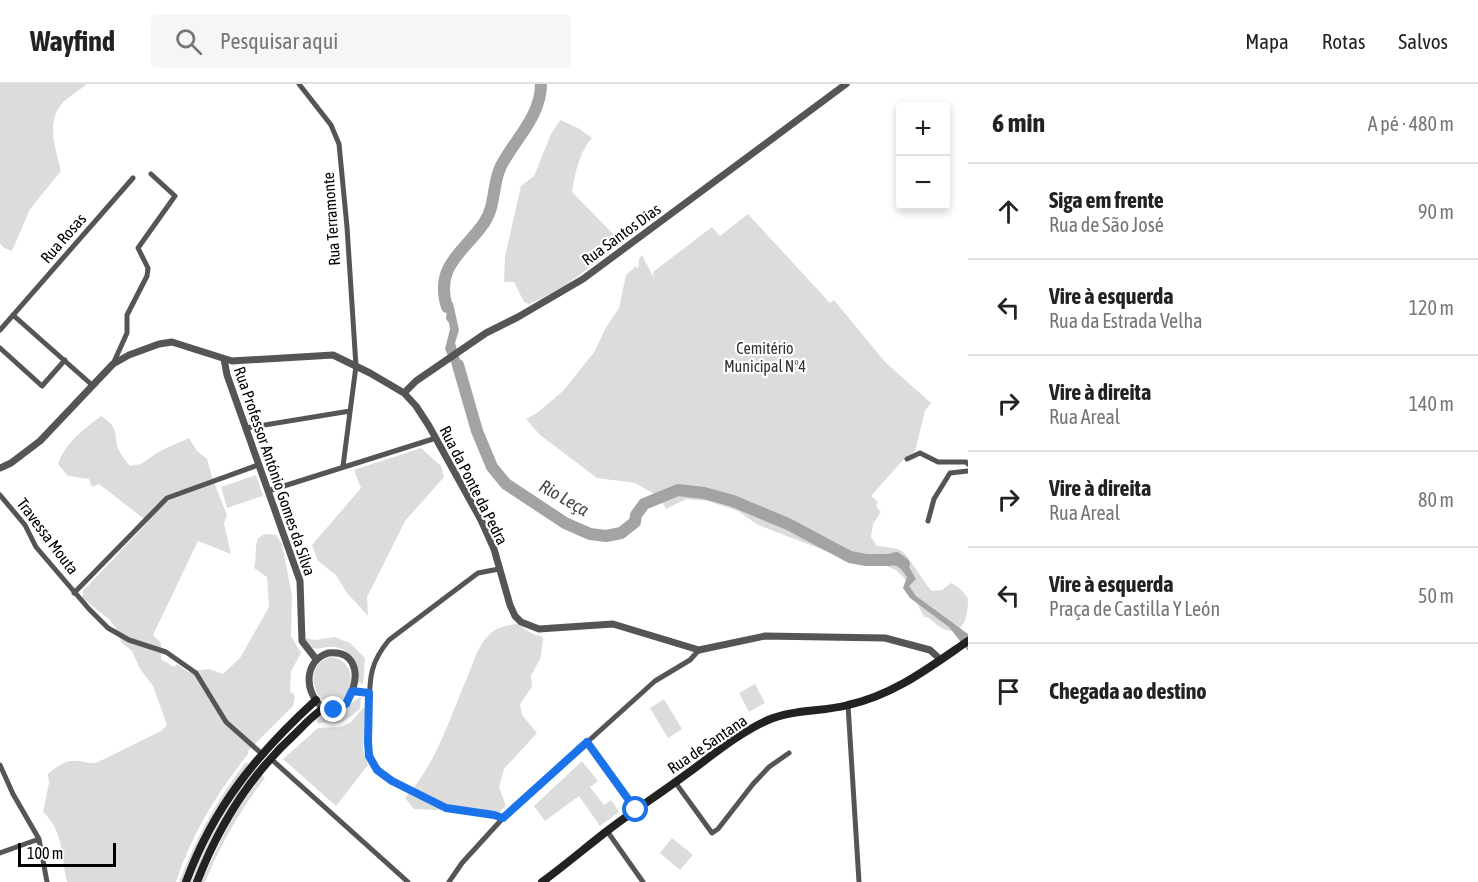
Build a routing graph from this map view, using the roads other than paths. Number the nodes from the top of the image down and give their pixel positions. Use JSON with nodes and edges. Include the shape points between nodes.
{"nodes":[{"id":1,"x":298,"y":84,"type":"edge"},
{"id":2,"x":846,"y":84,"type":"edge"},
{"id":3,"x":151,"y":174,"type":"dead end"},
{"id":4,"x":133,"y":178,"type":"dead end"},
{"id":5,"x":13,"y":315,"type":"junction"},
{"id":6,"x":0,"y":330,"type":"edge"},
{"id":7,"x":0,"y":348,"type":"edge"},
{"id":8,"x":224,"y":359,"type":"junction"},
{"id":9,"x":65,"y":360,"type":"junction"},
{"id":10,"x":113,"y":364,"type":"junction"},
{"id":11,"x":356,"y":366,"type":"junction"},
{"id":12,"x":93,"y":385,"type":"junction"},
{"id":13,"x":404,"y":393,"type":"junction"},
{"id":14,"x":350,"y":411,"type":"junction"},
{"id":15,"x":246,"y":428,"type":"junction"},
{"id":16,"x":436,"y":438,"type":"junction"},
{"id":17,"x":908,"y":459,"type":"dead end"},
{"id":18,"x":968,"y":464,"type":"edge"},
{"id":19,"x":258,"y":465,"type":"junction"},
{"id":20,"x":343,"y":466,"type":"junction"},
{"id":21,"x":0,"y":468,"type":"edge"},
{"id":22,"x":968,"y":471,"type":"edge"},
{"id":23,"x":268,"y":491,"type":"junction"},
{"id":24,"x":0,"y":495,"type":"edge"},
{"id":25,"x":928,"y":521,"type":"dead end"},
{"id":26,"x":499,"y":569,"type":"junction"},
{"id":27,"x":74,"y":593,"type":"junction"},
{"id":28,"x":968,"y":641,"type":"edge"},
{"id":29,"x":699,"y":650,"type":"junction"},
{"id":30,"x":316,"y":658,"type":"junction"},
{"id":31,"x":941,"y":660,"type":"junction"},
{"id":32,"x":352,"y":691,"type":"junction"},
{"id":33,"x":369,"y":693,"type":"junction"},
{"id":34,"x":316,"y":700,"type":"junction"},
{"id":35,"x":848,"y":705,"type":"junction"},
{"id":36,"x":324,"y":708,"type":"junction"},
{"id":37,"x":587,"y":742,"type":"junction"},
{"id":38,"x":261,"y":753,"type":"junction"},
{"id":39,"x":789,"y":753,"type":"dead end"},
{"id":40,"x":270,"y":758,"type":"junction"},
{"id":41,"x":0,"y":765,"type":"edge"},
{"id":42,"x":675,"y":782,"type":"junction"},
{"id":43,"x":636,"y":810,"type":"junction"},
{"id":44,"x":503,"y":818,"type":"junction"},
{"id":45,"x":607,"y":831,"type":"junction"},
{"id":46,"x":39,"y":839,"type":"junction"},
{"id":47,"x":0,"y":853,"type":"edge"},
{"id":48,"x":47,"y":882,"type":"edge"},
{"id":49,"x":186,"y":882,"type":"edge"},
{"id":50,"x":197,"y":882,"type":"edge"},
{"id":51,"x":408,"y":882,"type":"edge"},
{"id":52,"x":449,"y":882,"type":"edge"},
{"id":53,"x":542,"y":882,"type":"edge"},
{"id":54,"x":643,"y":882,"type":"edge"},
{"id":55,"x":859,"y":882,"type":"edge"}],
"edges":[{"from":1,"to":11,"type":"street","name":"Rua Terramonte","via":[[331,125],[339,144]]},
{"from":2,"to":13,"type":"street","name":"Rua Santos Dias","via":[[583,279],[486,333]]},
{"from":3,"to":10,"type":"street","via":[[175,196],[138,248],[148,268],[147,276],[127,315],[127,333]]},
{"from":4,"to":5,"type":"street","name":"Rua Rosas"},
{"from":5,"to":6,"type":"street","name":"Rua Rosas"},
{"from":5,"to":9,"type":"street"},
{"from":7,"to":9,"type":"street","via":[[42,386]]},
{"from":8,"to":10,"type":"street","name":"Rua da Ponte da Pedra","via":[[172,342]]},
{"from":8,"to":11,"type":"street","name":"Rua da Ponte da Pedra","via":[[333,355]]},
{"from":8,"to":15,"type":"street","name":"Rua Professor António Gomes da Silva"},
{"from":9,"to":12,"type":"street"},
{"from":10,"to":12,"type":"street","name":"Rua da Ponte da Pedra"},
{"from":11,"to":13,"type":"street","name":"Rua da Ponte da Pedra"},
{"from":11,"to":14,"type":"street","name":"Rua Terramonte"},
{"from":12,"to":21,"type":"street","name":"Rua da Ponte da Pedra","via":[[40,441]]},
{"from":13,"to":16,"type":"street","name":"Rua da Ponte da Pedra"},
{"from":14,"to":15,"type":"street"},
{"from":14,"to":20,"type":"street","name":"Rua Terramonte"},
{"from":15,"to":19,"type":"street","name":"Rua Professor António Gomes da Silva"},
{"from":16,"to":20,"type":"street"},
{"from":16,"to":26,"type":"street","name":"Rua da Ponte da Pedra","via":[[481,520]]},
{"from":17,"to":18,"type":"street","via":[[920,453],[938,462]]},
{"from":19,"to":23,"type":"street","name":"Rua Professor António Gomes da Silva"},
{"from":19,"to":27,"type":"street","via":[[167,498]]},
{"from":20,"to":23,"type":"street"},
{"from":22,"to":25,"type":"street","via":[[950,473],[934,499]]},
{"from":23,"to":30,"type":"street","name":"Rua Professor António Gomes da Silva","via":[[300,581],[302,641]]},
{"from":24,"to":27,"type":"street","name":"Travessa Mouta"},
{"from":26,"to":29,"type":"street","name":"Rua da Ponte da Pedra","via":[[515,616],[529,626],[539,629],[613,624]]},
{"from":26,"to":33,"type":"street","via":[[478,573],[389,640],[373,663]]},
{"from":27,"to":38,"type":"street","name":"Travessa Mouta","via":[[108,628],[165,652],[196,673],[226,722]]},
{"from":28,"to":31,"type":"main road","name":"Rua de Santana"},
{"from":29,"to":31,"type":"street","name":"Rua da Ponte da Pedra","via":[[765,636],[885,638],[930,650]]},
{"from":29,"to":37,"type":"street","via":[[656,681]]},
{"from":30,"to":32,"type":"street","via":[[332,652],[348,658],[355,674]]},
{"from":30,"to":34,"type":"street","via":[[309,679]]},
{"from":31,"to":35,"type":"main road","name":"Rua de Santana","via":[[893,690]]},
{"from":32,"to":33,"type":"street"},
{"from":32,"to":36,"type":"street","via":[[342,707]]},
{"from":33,"to":44,"type":"street","via":[[369,756],[377,770],[446,808]]},
{"from":34,"to":36,"type":"street"},
{"from":34,"to":38,"type":"main road"},
{"from":35,"to":42,"type":"main road","name":"Rua de Santana","via":[[770,720],[738,737]]},
{"from":35,"to":55,"type":"street"},
{"from":36,"to":40,"type":"main road"},
{"from":37,"to":43,"type":"street"},
{"from":37,"to":44,"type":"street"},
{"from":38,"to":49,"type":"main road","via":[[215,819]]},
{"from":39,"to":42,"type":"street","via":[[769,767],[712,833]]},
{"from":40,"to":50,"type":"main road","via":[[225,822]]},
{"from":40,"to":51,"type":"street"},
{"from":41,"to":46,"type":"street"},
{"from":42,"to":43,"type":"main road","name":"Rua de Santana"},
{"from":43,"to":45,"type":"main road","name":"Rua de Santana"},
{"from":44,"to":52,"type":"street"},
{"from":45,"to":53,"type":"main road","name":"Rua de Santana"},
{"from":45,"to":54,"type":"street"},
{"from":46,"to":47,"type":"street"},
{"from":46,"to":48,"type":"street"}]}
